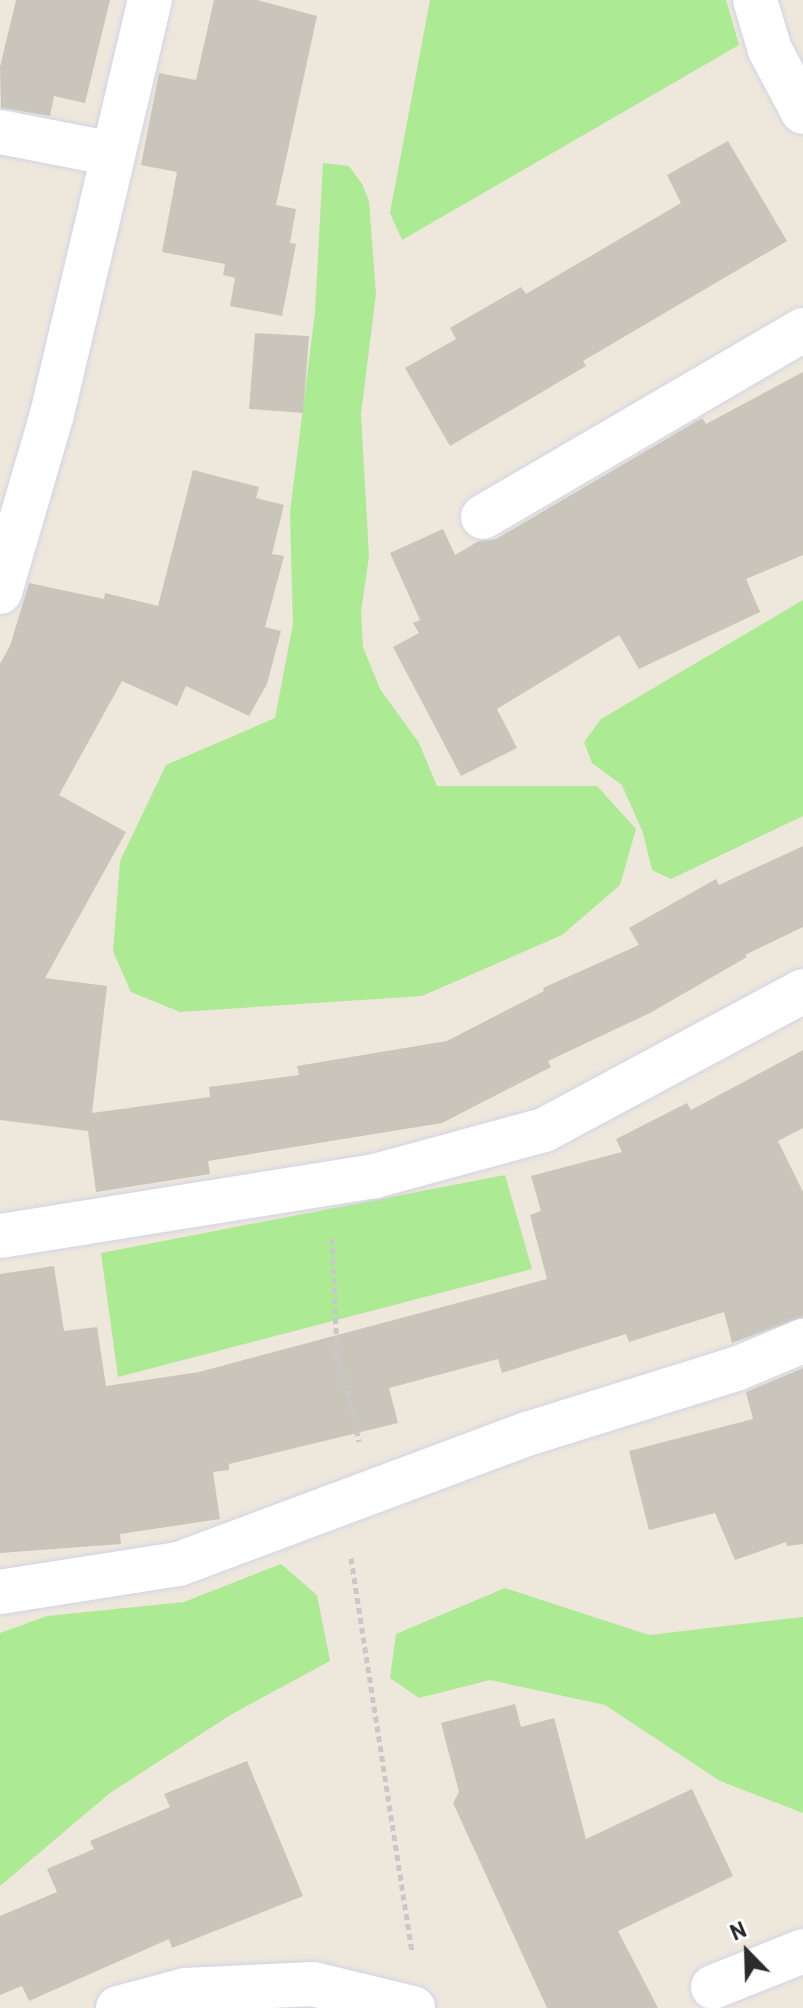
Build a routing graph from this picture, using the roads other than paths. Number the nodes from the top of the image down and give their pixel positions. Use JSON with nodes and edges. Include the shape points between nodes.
{"nodes":[{"id":1,"x":150,"y":0,"type":"edge"},
{"id":2,"x":755,"y":0,"type":"edge"},
{"id":3,"x":803,"y":112,"type":"edge"},
{"id":4,"x":0,"y":132,"type":"edge"},
{"id":5,"x":113,"y":154,"type":"junction"},
{"id":6,"x":803,"y":330,"type":"edge"},
{"id":7,"x":483,"y":517,"type":"dead end"},
{"id":8,"x":0,"y":592,"type":"edge"},
{"id":9,"x":803,"y":991,"type":"edge"},
{"id":10,"x":0,"y":1236,"type":"edge"},
{"id":11,"x":803,"y":1341,"type":"edge"},
{"id":12,"x":0,"y":1592,"type":"edge"},
{"id":13,"x":803,"y":1951,"type":"edge"},
{"id":14,"x":713,"y":1987,"type":"dead end"},
{"id":15,"x":118,"y":2008,"type":"edge"},
{"id":16,"x":413,"y":2008,"type":"edge"}],
"edges":[{"from":1,"to":5,"type":"street"},
{"from":2,"to":3,"type":"street","via":[[770,50]]},
{"from":4,"to":5,"type":"street"},
{"from":5,"to":8,"type":"street","via":[[52,414]]},
{"from":6,"to":7,"type":"street"},
{"from":9,"to":10,"type":"street","via":[[544,1130],[375,1176]]},
{"from":11,"to":12,"type":"street","via":[[736,1369],[527,1434],[179,1564]]},
{"from":13,"to":14,"type":"street"},
{"from":15,"to":16,"type":"street","via":[[185,1990],[313,1984]]}]}
